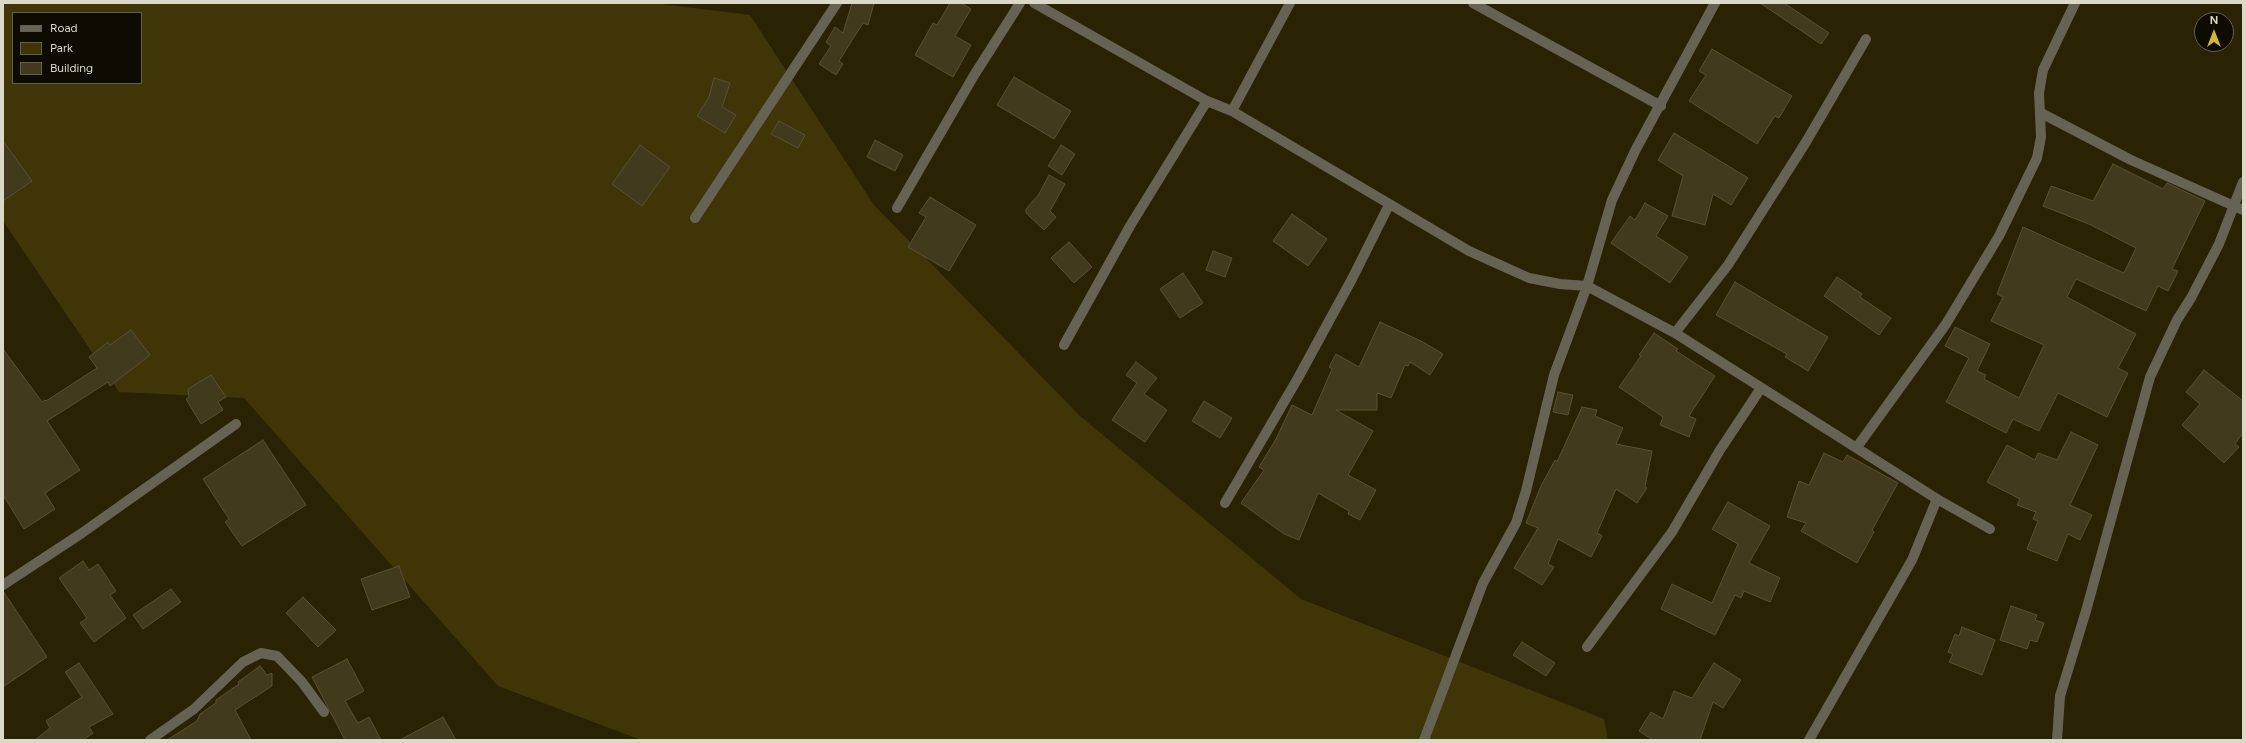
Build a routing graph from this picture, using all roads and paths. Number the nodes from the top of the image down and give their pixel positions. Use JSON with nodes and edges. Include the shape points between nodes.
{"nodes":[{"id":1,"x":837,"y":3,"type":"edge"},
{"id":2,"x":1020,"y":3,"type":"edge"},
{"id":3,"x":1034,"y":3,"type":"edge"},
{"id":4,"x":1290,"y":3,"type":"edge"},
{"id":5,"x":1473,"y":3,"type":"edge"},
{"id":6,"x":1715,"y":3,"type":"edge"},
{"id":7,"x":2075,"y":3,"type":"edge"},
{"id":8,"x":1866,"y":39,"type":"dead end"},
{"id":9,"x":1207,"y":101,"type":"junction"},
{"id":10,"x":1661,"y":106,"type":"junction"},
{"id":11,"x":1232,"y":111,"type":"junction"},
{"id":12,"x":2040,"y":113,"type":"junction"},
{"id":13,"x":2243,"y":182,"type":"edge"},
{"id":14,"x":1389,"y":205,"type":"junction"},
{"id":15,"x":897,"y":208,"type":"dead end"},
{"id":16,"x":2238,"y":208,"type":"edge"},
{"id":17,"x":695,"y":218,"type":"dead end"},
{"id":18,"x":1587,"y":286,"type":"junction"},
{"id":19,"x":1675,"y":333,"type":"junction"},
{"id":20,"x":1064,"y":345,"type":"dead end"},
{"id":21,"x":1761,"y":388,"type":"junction"},
{"id":22,"x":236,"y":424,"type":"dead end"},
{"id":23,"x":1857,"y":447,"type":"junction"},
{"id":24,"x":1937,"y":499,"type":"junction"},
{"id":25,"x":1225,"y":502,"type":"dead end"},
{"id":26,"x":1990,"y":529,"type":"dead end"},
{"id":27,"x":3,"y":585,"type":"edge"},
{"id":28,"x":1588,"y":648,"type":"dead end"},
{"id":29,"x":324,"y":712,"type":"dead end"},
{"id":30,"x":150,"y":740,"type":"edge"},
{"id":31,"x":1424,"y":740,"type":"edge"},
{"id":32,"x":1809,"y":740,"type":"edge"},
{"id":33,"x":2057,"y":740,"type":"edge"}],
"edges":[{"from":1,"to":17,"type":"street"},
{"from":2,"to":15,"type":"street","via":[[973,77]]},
{"from":3,"to":9,"type":"street"},
{"from":4,"to":11,"type":"street"},
{"from":5,"to":10,"type":"street"},
{"from":6,"to":10,"type":"street"},
{"from":7,"to":12,"type":"street","via":[[2043,70],[2039,93]]},
{"from":8,"to":19,"type":"street","via":[[1806,142],[1728,265]]},
{"from":9,"to":11,"type":"street"},
{"from":9,"to":20,"type":"street","via":[[1130,226]]},
{"from":10,"to":18,"type":"street","via":[[1636,149],[1612,200]]},
{"from":11,"to":14,"type":"street"},
{"from":12,"to":16,"type":"street","via":[[2131,160]]},
{"from":12,"to":23,"type":"street","via":[[2041,137],[2037,158],[1999,236],[1946,324]]},
{"from":13,"to":16,"type":"street"},
{"from":14,"to":18,"type":"street","via":[[1469,251],[1529,278]]},
{"from":14,"to":25,"type":"street","via":[[1298,378]]},
{"from":16,"to":33,"type":"street","via":[[2177,320],[2150,377],[2060,696]]},
{"from":18,"to":19,"type":"street"},
{"from":18,"to":31,"type":"street","via":[[1554,375],[1516,523],[1483,583]]},
{"from":19,"to":21,"type":"street"},
{"from":21,"to":23,"type":"street"},
{"from":21,"to":28,"type":"street","via":[[1720,450],[1672,532]]},
{"from":22,"to":27,"type":"street","via":[[82,533]]},
{"from":23,"to":24,"type":"street"},
{"from":24,"to":26,"type":"street"},
{"from":24,"to":32,"type":"street","via":[[1912,560]]},
{"from":29,"to":30,"type":"street","via":[[302,682],[277,656],[260,653],[243,662],[194,709]]}]}
